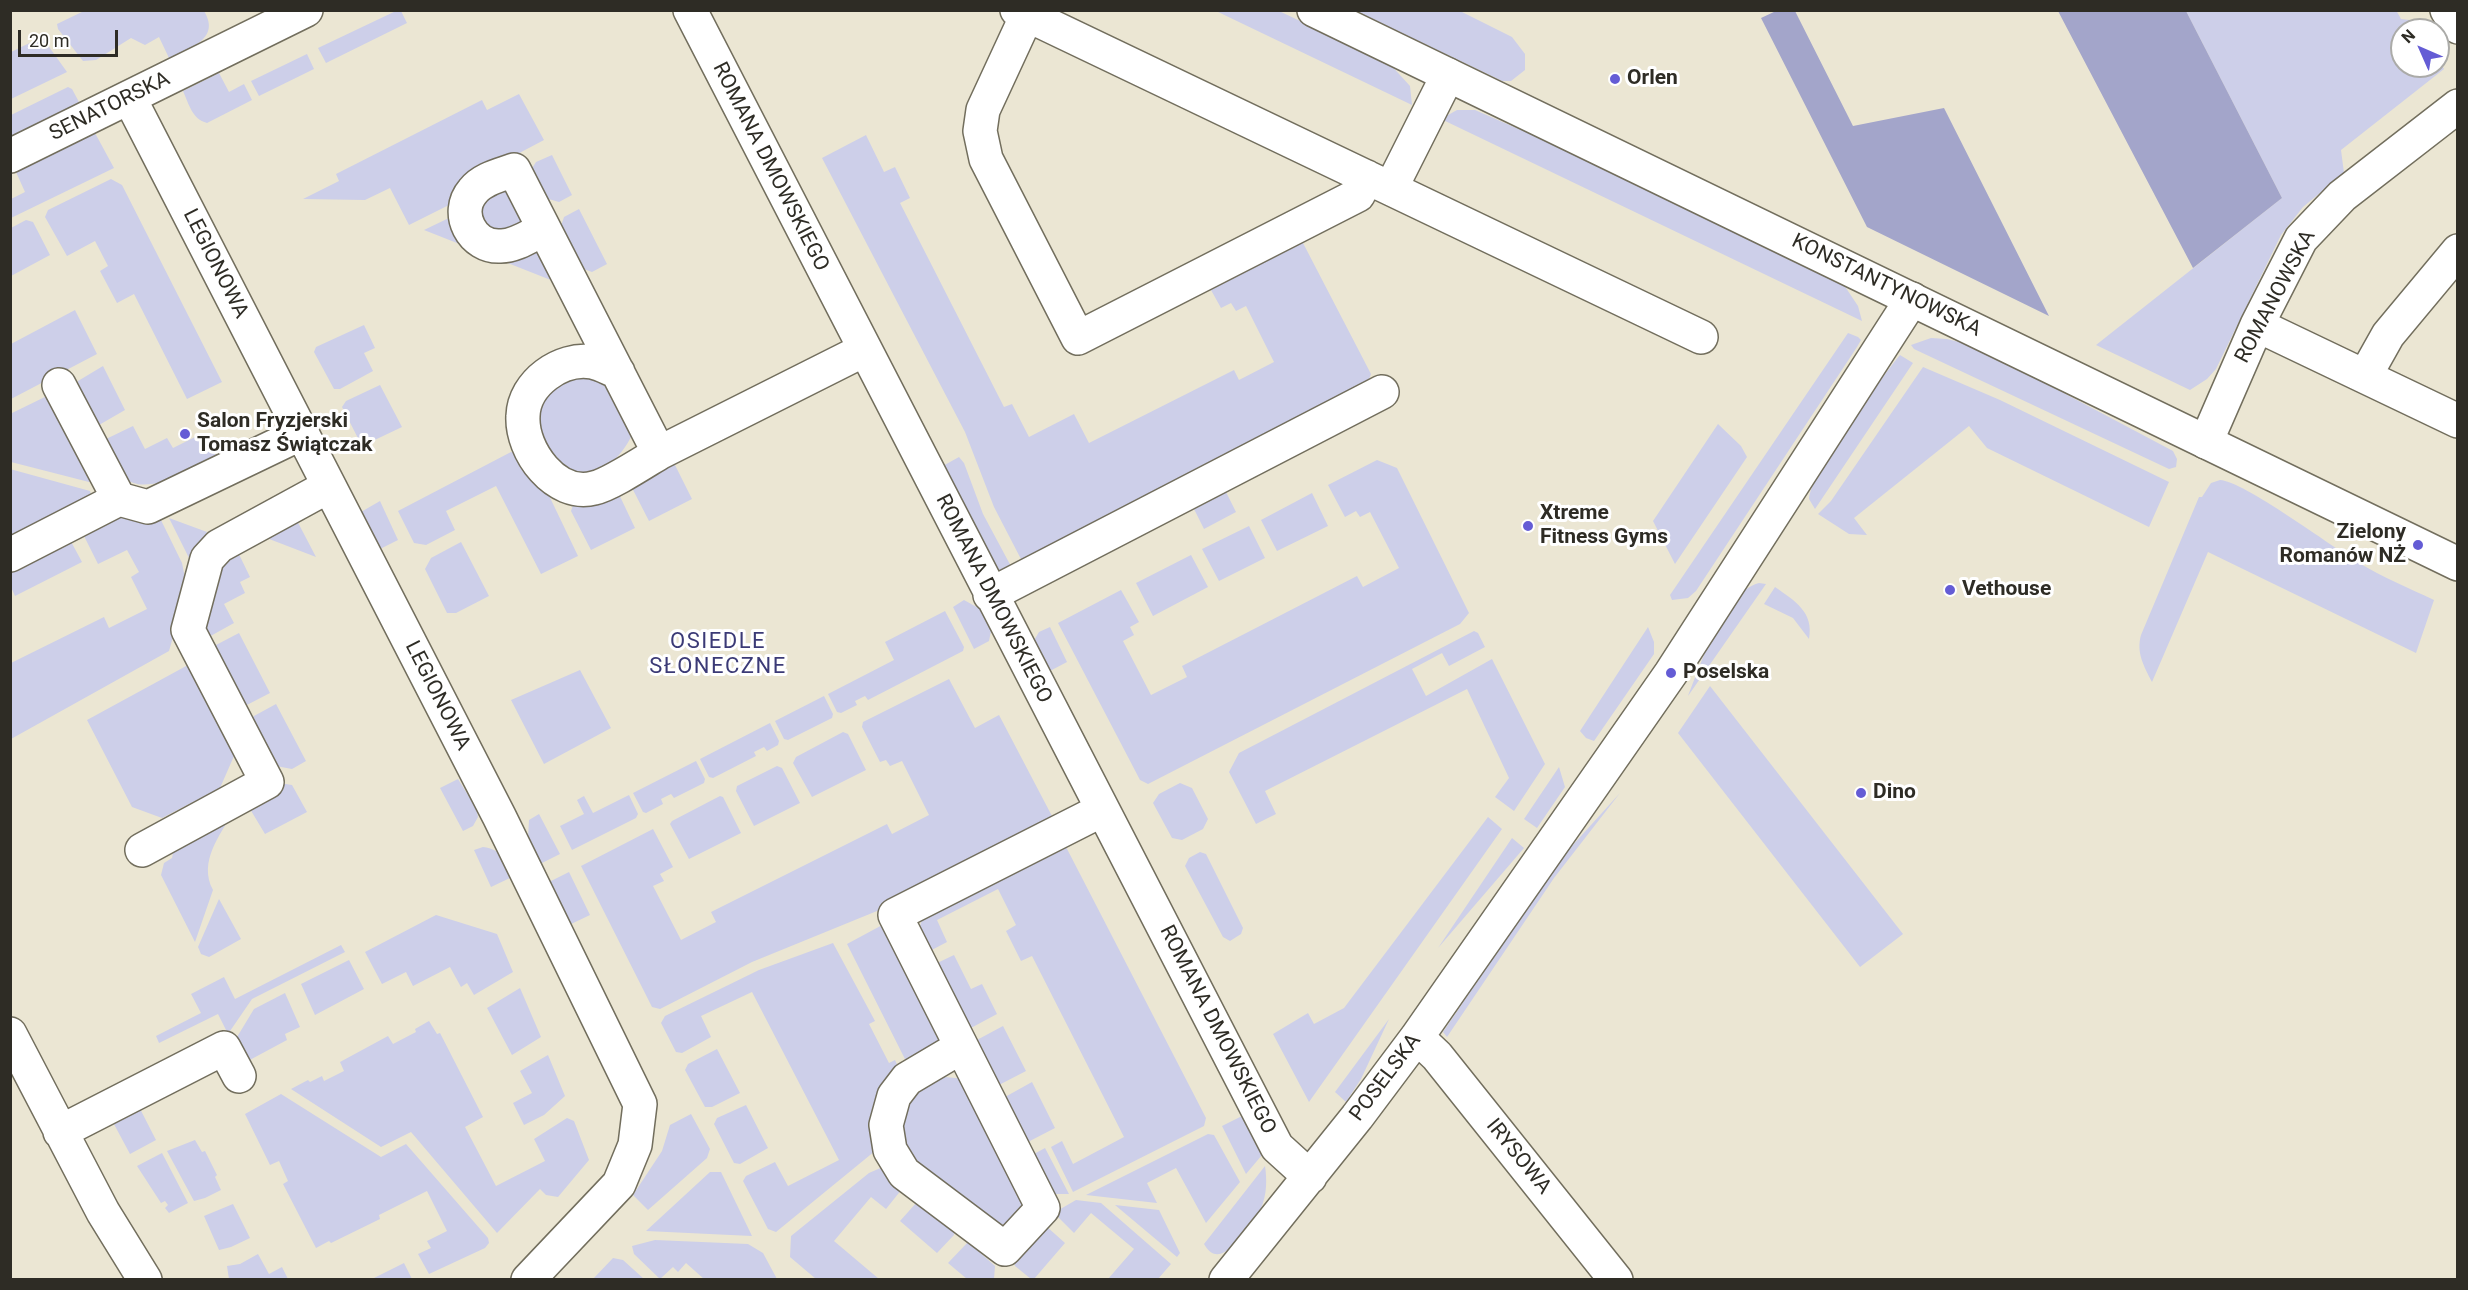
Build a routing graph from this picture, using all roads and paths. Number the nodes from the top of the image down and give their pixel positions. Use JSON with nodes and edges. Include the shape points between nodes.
{"nodes":[{"id":1,"x":306,"y":10,"type":"edge"},
{"id":2,"x":690,"y":10,"type":"edge"},
{"id":3,"x":1314,"y":10,"type":"edge"},
{"id":4,"x":2447,"y":10,"type":"edge"},
{"id":5,"x":1022,"y":13,"type":"edge"},
{"id":6,"x":2457,"y":27,"type":"edge"},
{"id":7,"x":1448,"y":75,"type":"junction"},
{"id":8,"x":130,"y":99,"type":"junction"},
{"id":9,"x":2457,"y":106,"type":"edge"},
{"id":10,"x":10,"y":156,"type":"edge"},
{"id":11,"x":1379,"y":182,"type":"junction"},
{"id":12,"x":544,"y":229,"type":"dead end"},
{"id":13,"x":2457,"y":251,"type":"edge"},
{"id":14,"x":1912,"y":299,"type":"junction"},
{"id":15,"x":2257,"y":325,"type":"junction"},
{"id":16,"x":1701,"y":337,"type":"dead end"},
{"id":17,"x":864,"y":350,"type":"junction"},
{"id":18,"x":618,"y":372,"type":"junction"},
{"id":19,"x":2365,"y":376,"type":"junction"},
{"id":20,"x":59,"y":385,"type":"dead end"},
{"id":21,"x":1382,"y":392,"type":"dead end"},
{"id":22,"x":2457,"y":421,"type":"edge"},
{"id":23,"x":302,"y":433,"type":"junction"},
{"id":24,"x":2206,"y":442,"type":"junction"},
{"id":25,"x":659,"y":453,"type":"junction"},
{"id":26,"x":329,"y":486,"type":"junction"},
{"id":27,"x":119,"y":499,"type":"junction"},
{"id":28,"x":10,"y":555,"type":"edge"},
{"id":29,"x":2457,"y":564,"type":"edge"},
{"id":30,"x":990,"y":595,"type":"junction"},
{"id":31,"x":1102,"y":810,"type":"junction"},
{"id":32,"x":142,"y":850,"type":"dead end"},
{"id":33,"x":10,"y":1034,"type":"edge"},
{"id":34,"x":1416,"y":1037,"type":"junction"},
{"id":35,"x":961,"y":1047,"type":"junction"},
{"id":36,"x":239,"y":1076,"type":"dead end"},
{"id":37,"x":60,"y":1132,"type":"junction"},
{"id":38,"x":1310,"y":1177,"type":"junction"},
{"id":39,"x":145,"y":1280,"type":"edge"},
{"id":40,"x":528,"y":1280,"type":"edge"},
{"id":41,"x":1226,"y":1280,"type":"edge"},
{"id":42,"x":1616,"y":1280,"type":"edge"}],
"edges":[{"from":1,"to":8,"type":"street","name":"SENATORSKA"},
{"from":2,"to":17,"type":"street","name":"ROMANA DMOWSKIEGO"},
{"from":3,"to":7,"type":"street","name":"KONSTANTYNOWSKA"},
{"from":4,"to":6,"type":"street"},
{"from":5,"to":11,"type":"street"},
{"from":5,"to":11,"type":"street","via":[[983,110],[980,131],[986,159],[1078,338]]},
{"from":7,"to":11,"type":"street"},
{"from":7,"to":14,"type":"street","name":"KONSTANTYNOWSKA"},
{"from":8,"to":10,"type":"street","name":"SENATORSKA"},
{"from":8,"to":23,"type":"street","name":"LEGIONOWA"},
{"from":9,"to":15,"type":"street","name":"ROMANOWSKA","via":[[2319,218],[2301,239]]},
{"from":11,"to":16,"type":"street"},
{"from":12,"to":18,"type":"street"},
{"from":13,"to":19,"type":"street","via":[[2388,334]]},
{"from":14,"to":24,"type":"street","name":"KONSTANTYNOWSKA"},
{"from":14,"to":34,"type":"street","name":"POSELSKA","via":[[1671,673]]},
{"from":15,"to":19,"type":"street"},
{"from":15,"to":24,"type":"street","name":"ROMANOWSKA"},
{"from":17,"to":25,"type":"street"},
{"from":17,"to":30,"type":"street","name":"ROMANA DMOWSKIEGO"},
{"from":18,"to":25,"type":"street"},
{"from":18,"to":25,"type":"street","via":[[592,362],[565,364],[546,375],[531,391],[523,415],[527,441],[555,481],[573,489],[594,488]]},
{"from":19,"to":22,"type":"street"},
{"from":20,"to":27,"type":"street"},
{"from":21,"to":30,"type":"street"},
{"from":23,"to":26,"type":"street","name":"LEGIONOWA"},
{"from":23,"to":27,"type":"street","via":[[148,507]]},
{"from":24,"to":29,"type":"street","name":"KONSTANTYNOWSKA"},
{"from":26,"to":32,"type":"street","via":[[219,546],[207,560],[188,630],[267,782]]},
{"from":26,"to":40,"type":"street","name":"LEGIONOWA","via":[[499,816],[640,1104],[635,1144],[619,1184]]},
{"from":27,"to":28,"type":"street"},
{"from":30,"to":31,"type":"street","name":"ROMANA DMOWSKIEGO"},
{"from":31,"to":35,"type":"street","via":[[895,915]]},
{"from":31,"to":38,"type":"street","name":"ROMANA DMOWSKIEGO","via":[[1277,1147]]},
{"from":33,"to":37,"type":"street"},
{"from":34,"to":38,"type":"street","name":"POSELSKA"},
{"from":34,"to":42,"type":"street","name":"IRYSOWA","via":[[1437,1056]]},
{"from":35,"to":35,"type":"street","via":[[1043,1208],[1005,1249],[904,1173],[890,1150],[886,1125],[894,1096],[907,1079]]},
{"from":36,"to":37,"type":"street","via":[[224,1048]]},
{"from":37,"to":39,"type":"street"},
{"from":38,"to":41,"type":"street","name":"POSELSKA"}]}
